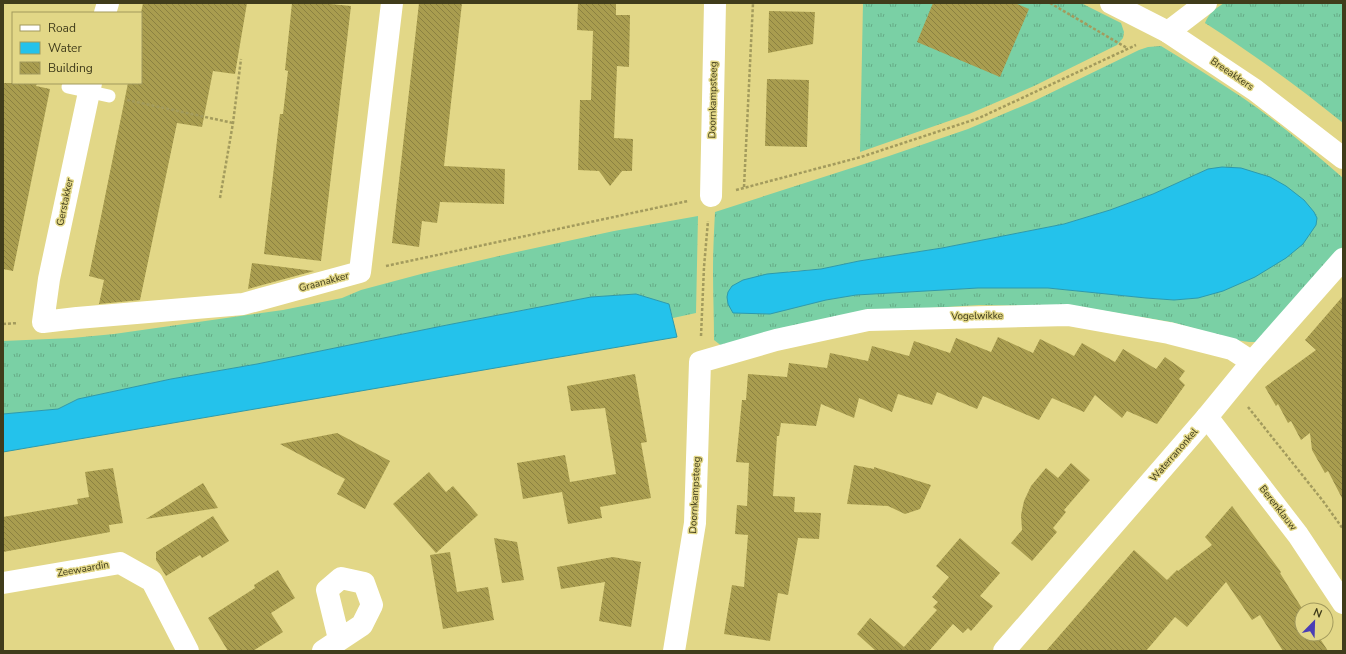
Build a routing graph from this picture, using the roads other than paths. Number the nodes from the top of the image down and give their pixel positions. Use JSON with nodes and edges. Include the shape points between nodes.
{"nodes":[{"id":1,"x":392,"y":3,"type":"edge"},
{"id":2,"x":715,"y":3,"type":"edge"},
{"id":3,"x":1112,"y":3,"type":"edge"},
{"id":4,"x":1206,"y":3,"type":"edge"},
{"id":5,"x":1168,"y":32,"type":"junction"},
{"id":6,"x":89,"y":90,"type":"edge"},
{"id":7,"x":1343,"y":158,"type":"edge"},
{"id":8,"x":711,"y":196,"type":"road end"},
{"id":9,"x":1343,"y":259,"type":"edge"},
{"id":10,"x":43,"y":322,"type":"joint"},
{"id":11,"x":700,"y":362,"type":"joint"},
{"id":12,"x":1252,"y":362,"type":"junction"},
{"id":13,"x":1207,"y":417,"type":"junction"},
{"id":14,"x":3,"y":583,"type":"edge"},
{"id":15,"x":1343,"y":603,"type":"edge"},
{"id":16,"x":188,"y":651,"type":"edge"},
{"id":17,"x":674,"y":651,"type":"edge"},
{"id":18,"x":1004,"y":651,"type":"edge"}],
"edges":[{"from":1,"to":10,"type":"street","name":"Graanakker","via":[[360,272],[243,304]]},
{"from":2,"to":8,"type":"street","name":"Doornkampsteeg"},
{"from":3,"to":5,"type":"street","name":"Breeakkers"},
{"from":4,"to":5,"type":"street"},
{"from":5,"to":7,"type":"street","name":"Breeakkers","via":[[1255,90]]},
{"from":6,"to":10,"type":"street","name":"Gerstakker","via":[[49,279]]},
{"from":9,"to":12,"type":"street","name":"Waterranonkel"},
{"from":11,"to":12,"type":"street","name":"Vogelwikke","via":[[776,340],[868,320],[1068,315],[1190,338],[1232,349]]},
{"from":11,"to":17,"type":"street","name":"Doornkampsteeg","via":[[695,522]]},
{"from":12,"to":13,"type":"street","name":"Waterranonkel"},
{"from":13,"to":15,"type":"street","name":"Berenklauw","via":[[1298,535]]},
{"from":13,"to":18,"type":"street","name":"Waterranonkel"},
{"from":14,"to":16,"type":"street","name":"Zeewaardin","via":[[120,563],[152,581]]}]}
